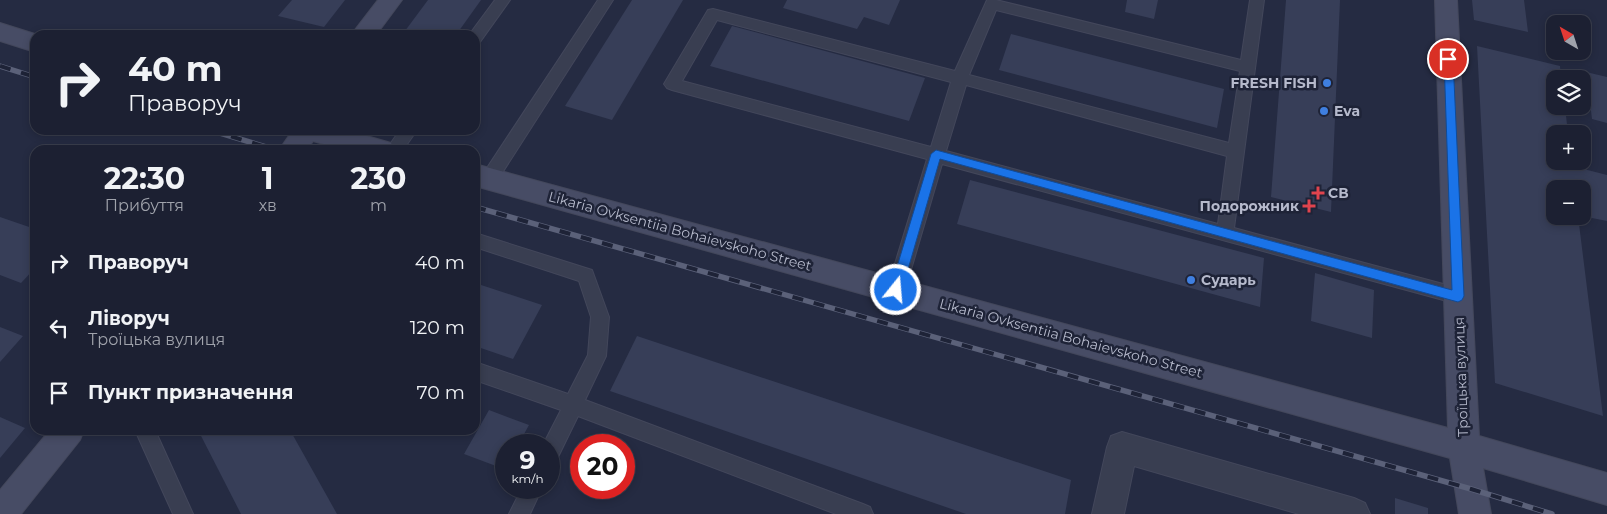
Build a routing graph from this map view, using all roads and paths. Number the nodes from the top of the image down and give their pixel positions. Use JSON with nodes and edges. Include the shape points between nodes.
{"nodes":[{"id":1,"x":390,"y":0,"type":"edge"},
{"id":2,"x":503,"y":0,"type":"edge"},
{"id":3,"x":606,"y":0,"type":"edge"},
{"id":4,"x":1257,"y":0,"type":"edge"},
{"id":5,"x":1446,"y":0,"type":"edge"},
{"id":6,"x":716,"y":7,"type":"edge"},
{"id":7,"x":367,"y":30,"type":"edge"},
{"id":8,"x":480,"y":31,"type":"edge"},
{"id":9,"x":0,"y":32,"type":"edge"},
{"id":10,"x":30,"y":41,"type":"edge"},
{"id":11,"x":1248,"y":67,"type":"junction"},
{"id":12,"x":960,"y":78,"type":"junction"},
{"id":13,"x":304,"y":135,"type":"edge"},
{"id":14,"x":326,"y":135,"type":"edge"},
{"id":15,"x":296,"y":145,"type":"edge"},
{"id":16,"x":364,"y":145,"type":"edge"},
{"id":17,"x":1237,"y":152,"type":"junction"},
{"id":18,"x":936,"y":154,"type":"junction"},
{"id":19,"x":482,"y":177,"type":"edge"},
{"id":20,"x":1225,"y":233,"type":"junction"},
{"id":21,"x":480,"y":242,"type":"edge"},
{"id":22,"x":896,"y":290,"type":"junction"},
{"id":23,"x":1458,"y":296,"type":"junction"},
{"id":24,"x":480,"y":373,"type":"edge"},
{"id":25,"x":573,"y":405,"type":"junction"},
{"id":26,"x":559,"y":434,"type":"edge"},
{"id":27,"x":65,"y":435,"type":"edge"},
{"id":28,"x":147,"y":435,"type":"edge"},
{"id":29,"x":1464,"y":447,"type":"junction"},
{"id":30,"x":1607,"y":489,"type":"edge"},
{"id":31,"x":526,"y":499,"type":"edge"},
{"id":32,"x":1,"y":514,"type":"edge"},
{"id":33,"x":183,"y":514,"type":"edge"},
{"id":34,"x":519,"y":514,"type":"edge"},
{"id":35,"x":864,"y":514,"type":"edge"},
{"id":36,"x":1108,"y":514,"type":"edge"},
{"id":37,"x":1354,"y":514,"type":"edge"},
{"id":38,"x":1474,"y":514,"type":"edge"}],
"edges":[{"from":1,"to":7,"type":"street"},
{"from":2,"to":8,"type":"lane"},
{"from":3,"to":19,"type":"lane"},
{"from":4,"to":11,"type":"lane"},
{"from":5,"to":23,"type":"street","name":"Троїцька вулиця"},
{"from":6,"to":12,"type":"lane"},
{"from":6,"to":18,"type":"lane","via":[[672,84]]},
{"from":9,"to":10,"type":"street"},
{"from":11,"to":12,"type":"lane","via":[[991,4]]},
{"from":11,"to":17,"type":"lane"},
{"from":12,"to":17,"type":"lane"},
{"from":12,"to":18,"type":"lane"},
{"from":13,"to":15,"type":"street"},
{"from":14,"to":16,"type":"street"},
{"from":17,"to":20,"type":"lane"},
{"from":18,"to":20,"type":"lane"},
{"from":18,"to":22,"type":"lane"},
{"from":19,"to":22,"type":"street","name":"Likaria Ovksentiia Bohaievskoho Street"},
{"from":20,"to":23,"type":"lane"},
{"from":21,"to":25,"type":"lane","via":[[586,274],[600,317],[597,356]]},
{"from":22,"to":29,"type":"street","name":"Likaria Ovksentiia Bohaievskoho Street"},
{"from":23,"to":29,"type":"street","name":"Троїцька вулиця"},
{"from":24,"to":25,"type":"lane"},
{"from":25,"to":26,"type":"lane"},
{"from":25,"to":35,"type":"lane"},
{"from":27,"to":32,"type":"street"},
{"from":28,"to":33,"type":"lane"},
{"from":29,"to":30,"type":"street","name":"Likaria Ovksentiia Bohaievskoho Street"},
{"from":29,"to":38,"type":"street","name":"Троїцька вулиця"},
{"from":31,"to":34,"type":"lane"},
{"from":36,"to":37,"type":"street","via":[[1122,447]]}]}
